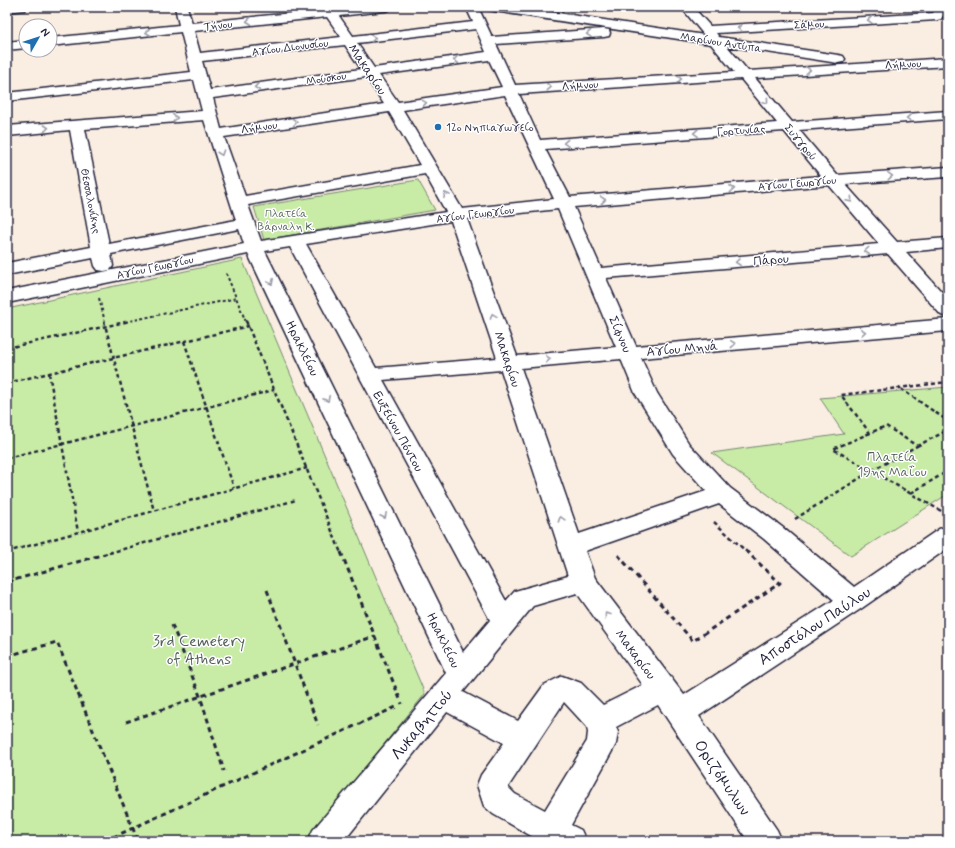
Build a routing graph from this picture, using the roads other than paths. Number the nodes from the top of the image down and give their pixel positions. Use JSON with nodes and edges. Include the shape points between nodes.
{"nodes":[{"id":1,"x":21,"y":7,"type":"edge"},
{"id":2,"x":181,"y":7,"type":"edge"},
{"id":3,"x":386,"y":7,"type":"edge"},
{"id":4,"x":472,"y":7,"type":"edge"},
{"id":5,"x":494,"y":7,"type":"edge"},
{"id":6,"x":570,"y":7,"type":"edge"},
{"id":7,"x":687,"y":7,"type":"edge"},
{"id":8,"x":925,"y":7,"type":"edge"},
{"id":9,"x":7,"y":8,"type":"edge"},
{"id":10,"x":329,"y":10,"type":"edge"},
{"id":11,"x":940,"y":12,"type":"edge"},
{"id":12,"x":557,"y":17,"type":"junction"},
{"id":13,"x":948,"y":24,"type":"edge"},
{"id":14,"x":187,"y":28,"type":"junction"},
{"id":15,"x":642,"y":30,"type":"junction"},
{"id":16,"x":712,"y":35,"type":"junction"},
{"id":17,"x":58,"y":41,"type":"edge"},
{"id":18,"x":348,"y":41,"type":"junction"},
{"id":19,"x":488,"y":41,"type":"junction"},
{"id":20,"x":18,"y":45,"type":"edge"},
{"id":21,"x":7,"y":46,"type":"edge"},
{"id":22,"x":195,"y":58,"type":"junction"},
{"id":23,"x":948,"y":62,"type":"edge"},
{"id":24,"x":878,"y":66,"type":"junction"},
{"id":25,"x":369,"y":71,"type":"junction"},
{"id":26,"x":199,"y":75,"type":"junction"},
{"id":27,"x":744,"y":75,"type":"junction"},
{"id":28,"x":942,"y":75,"type":"dead end"},
{"id":29,"x":510,"y":90,"type":"junction"},
{"id":30,"x":205,"y":95,"type":"junction"},
{"id":31,"x":7,"y":97,"type":"edge"},
{"id":32,"x":394,"y":108,"type":"junction"},
{"id":33,"x":210,"y":115,"type":"junction"},
{"id":34,"x":948,"y":115,"type":"edge"},
{"id":35,"x":77,"y":126,"type":"junction"},
{"id":36,"x":788,"y":126,"type":"junction"},
{"id":37,"x":7,"y":131,"type":"edge"},
{"id":38,"x":215,"y":134,"type":"junction"},
{"id":39,"x":535,"y":145,"type":"junction"},
{"id":40,"x":430,"y":168,"type":"junction"},
{"id":41,"x":948,"y":172,"type":"edge"},
{"id":42,"x":832,"y":180,"type":"junction"},
{"id":43,"x":239,"y":202,"type":"junction"},
{"id":44,"x":564,"y":204,"type":"junction"},
{"id":45,"x":457,"y":215,"type":"junction"},
{"id":46,"x":246,"y":223,"type":"junction"},
{"id":47,"x":296,"y":240,"type":"junction"},
{"id":48,"x":948,"y":243,"type":"edge"},
{"id":49,"x":254,"y":247,"type":"junction"},
{"id":50,"x":893,"y":248,"type":"junction"},
{"id":51,"x":100,"y":251,"type":"junction"},
{"id":52,"x":7,"y":269,"type":"edge"},
{"id":53,"x":594,"y":274,"type":"junction"},
{"id":54,"x":106,"y":277,"type":"junction"},
{"id":55,"x":7,"y":297,"type":"edge"},
{"id":56,"x":948,"y":311,"type":"edge"},
{"id":57,"x":948,"y":325,"type":"edge"},
{"id":58,"x":629,"y":352,"type":"junction"},
{"id":59,"x":509,"y":363,"type":"junction"},
{"id":60,"x":369,"y":375,"type":"junction"},
{"id":61,"x":722,"y":494,"type":"junction"},
{"id":62,"x":948,"y":535,"type":"edge"},
{"id":63,"x":570,"y":546,"type":"junction"},
{"id":64,"x":583,"y":582,"type":"junction"},
{"id":65,"x":853,"y":601,"type":"junction"},
{"id":66,"x":504,"y":621,"type":"junction"},
{"id":67,"x":453,"y":686,"type":"junction"},
{"id":68,"x":662,"y":689,"type":"junction"},
{"id":69,"x":680,"y":713,"type":"junction"},
{"id":70,"x":600,"y":721,"type":"junction"},
{"id":71,"x":522,"y":738,"type":"junction"},
{"id":72,"x":561,"y":836,"type":"edge"},
{"id":73,"x":324,"y":841,"type":"edge"},
{"id":74,"x":766,"y":841,"type":"edge"}],
"edges":[{"from":1,"to":9,"type":"street"},
{"from":2,"to":14,"type":"street","name":"Ηρακλείου"},
{"from":3,"to":10,"type":"street","name":"Τήνου"},
{"from":4,"to":19,"type":"street","name":"Σίφνου"},
{"from":5,"to":12,"type":"street","name":"Μαρίνου Αντύπα"},
{"from":6,"to":12,"type":"street"},
{"from":7,"to":16,"type":"street","name":"Συγγρού"},
{"from":8,"to":11,"type":"street"},
{"from":10,"to":14,"type":"street","name":"Τήνου","one_way":true},
{"from":10,"to":18,"type":"street","name":"Μακαρίου"},
{"from":11,"to":13,"type":"street"},
{"from":11,"to":16,"type":"street","name":"Σάμου","one_way":true},
{"from":12,"to":15,"type":"street","name":"Μαρίνου Αντύπα"},
{"from":14,"to":17,"type":"street","name":"Τήνου","one_way":true},
{"from":14,"to":22,"type":"street","name":"Ηρακλείου"},
{"from":15,"to":16,"type":"street","name":"Μαρίνου Αντύπα"},
{"from":15,"to":19,"type":"street","one_way":true},
{"from":16,"to":24,"type":"street","name":"Μαρίνου Αντύπα"},
{"from":16,"to":27,"type":"street","name":"Συγγρού"},
{"from":18,"to":19,"type":"street","name":"Αγίου Διονυσίου","one_way":true},
{"from":18,"to":22,"type":"street","name":"Αγίου Διονυσίου"},
{"from":18,"to":25,"type":"street","name":"Μακαρίου"},
{"from":19,"to":25,"type":"street","name":"Μούσκου","one_way":true},
{"from":19,"to":29,"type":"street","name":"Σίφνου"},
{"from":20,"to":21,"type":"street"},
{"from":22,"to":26,"type":"street","name":"Ηρακλείου"},
{"from":23,"to":24,"type":"street","name":"Λήμνου"},
{"from":27,"to":24,"type":"street","name":"Λήμνου","one_way":true},
{"from":24,"to":28,"type":"street","name":"Μαρίνου Αντύπα"},
{"from":25,"to":30,"type":"street","name":"Μούσκου","one_way":true},
{"from":25,"to":32,"type":"street","name":"Μακαρίου"},
{"from":26,"to":30,"type":"street","name":"Ηρακλείου"},
{"from":26,"to":31,"type":"street"},
{"from":29,"to":27,"type":"street","name":"Λήμνου","one_way":true},
{"from":27,"to":36,"type":"street","name":"Συγγρού","one_way":true},
{"from":32,"to":29,"type":"street","name":"Λήμνου","one_way":true},
{"from":29,"to":39,"type":"street","name":"Σίφνου"},
{"from":30,"to":33,"type":"street","name":"Ηρακλείου"},
{"from":38,"to":32,"type":"street","name":"Λήμνου","one_way":true},
{"from":32,"to":40,"type":"street","name":"Μακαρίου"},
{"from":35,"to":33,"type":"street","one_way":true},
{"from":33,"to":38,"type":"street","name":"Ηρακλείου"},
{"from":34,"to":36,"type":"street","name":"Γορτυνίας","one_way":true},
{"from":37,"to":35,"type":"street","one_way":true},
{"from":35,"to":51,"type":"street","name":"Θεσσαλονίκης"},
{"from":36,"to":39,"type":"street","name":"Γορτυνίας","one_way":true},
{"from":36,"to":42,"type":"street","name":"Συγγρού"},
{"from":38,"to":43,"type":"street","name":"Ηρακλείου","one_way":true},
{"from":39,"to":44,"type":"street","name":"Σίφνου"},
{"from":40,"to":43,"type":"street"},
{"from":45,"to":40,"type":"street","name":"Μακαρίου","one_way":true},
{"from":42,"to":41,"type":"street","name":"Αγίου Γεωργίου","one_way":true},
{"from":44,"to":42,"type":"street","name":"Αγίου Γεωργίου","one_way":true},
{"from":42,"to":50,"type":"street","name":"Συγγρού","one_way":true},
{"from":43,"to":46,"type":"street","name":"Ηρακλείου"},
{"from":44,"to":45,"type":"street","name":"Αγίου Γεωργίου"},
{"from":44,"to":53,"type":"street","name":"Σίφνου"},
{"from":45,"to":47,"type":"street","name":"Αγίου Γεωργίου"},
{"from":59,"to":45,"type":"street","name":"Μακαρίου","one_way":true},
{"from":46,"to":49,"type":"street","name":"Ηρακλείου"},
{"from":46,"to":51,"type":"street"},
{"from":47,"to":49,"type":"street","name":"Αγίου Γεωργίου"},
{"from":47,"to":60,"type":"street","name":"Ευξείνου Πόντου"},
{"from":48,"to":50,"type":"street","name":"Πάρου"},
{"from":49,"to":54,"type":"street","name":"Αγίου Γεωργίου"},
{"from":49,"to":67,"type":"street","name":"Ηρακλείου","one_way":true},
{"from":50,"to":53,"type":"street","name":"Πάρου","one_way":true},
{"from":50,"to":56,"type":"street","name":"Συγγρού"},
{"from":51,"to":52,"type":"street"},
{"from":51,"to":54,"type":"street","name":"Θεσσαλονίκης"},
{"from":53,"to":58,"type":"street","name":"Σίφνου"},
{"from":54,"to":55,"type":"street","name":"Αγίου Γεωργίου"},
{"from":58,"to":57,"type":"street","name":"Αγίου Μηνά","one_way":true},
{"from":59,"to":58,"type":"street","name":"Αγίου Μηνά","one_way":true},
{"from":58,"to":61,"type":"street","name":"Σίφνου","via":[[646,394],[682,449]]},
{"from":59,"to":60,"type":"street","name":"Αγίου Μηνά"},
{"from":63,"to":59,"type":"street","name":"Μακαρίου","one_way":true},
{"from":60,"to":66,"type":"street","name":"Ευξείνου Πόντου"},
{"from":61,"to":63,"type":"street"},
{"from":61,"to":65,"type":"street","name":"Σίφνου"},
{"from":62,"to":65,"type":"street","name":"Αποστόλου Παύλου"},
{"from":63,"to":64,"type":"street","name":"Μακαρίου"},
{"from":64,"to":66,"type":"street","name":"Λυκαβηττού","via":[[524,598]]},
{"from":68,"to":64,"type":"street","name":"Μακαρίου","one_way":true},
{"from":65,"to":69,"type":"street","name":"Αποστόλου Παύλου"},
{"from":66,"to":67,"type":"street","name":"Λυκαβηττού"},
{"from":67,"to":71,"type":"street"},
{"from":67,"to":73,"type":"street","name":"Λυκαβηττού"},
{"from":68,"to":69,"type":"street","name":"Μακαρίου"},
{"from":68,"to":70,"type":"street"},
{"from":69,"to":74,"type":"street","name":"Οριζόμυλων"},
{"from":70,"to":71,"type":"street","via":[[571,692],[562,688],[554,693]]},
{"from":70,"to":72,"type":"street","via":[[603,732],[601,744]]},
{"from":71,"to":72,"type":"street","via":[[492,785],[495,796],[504,804]]}]}
